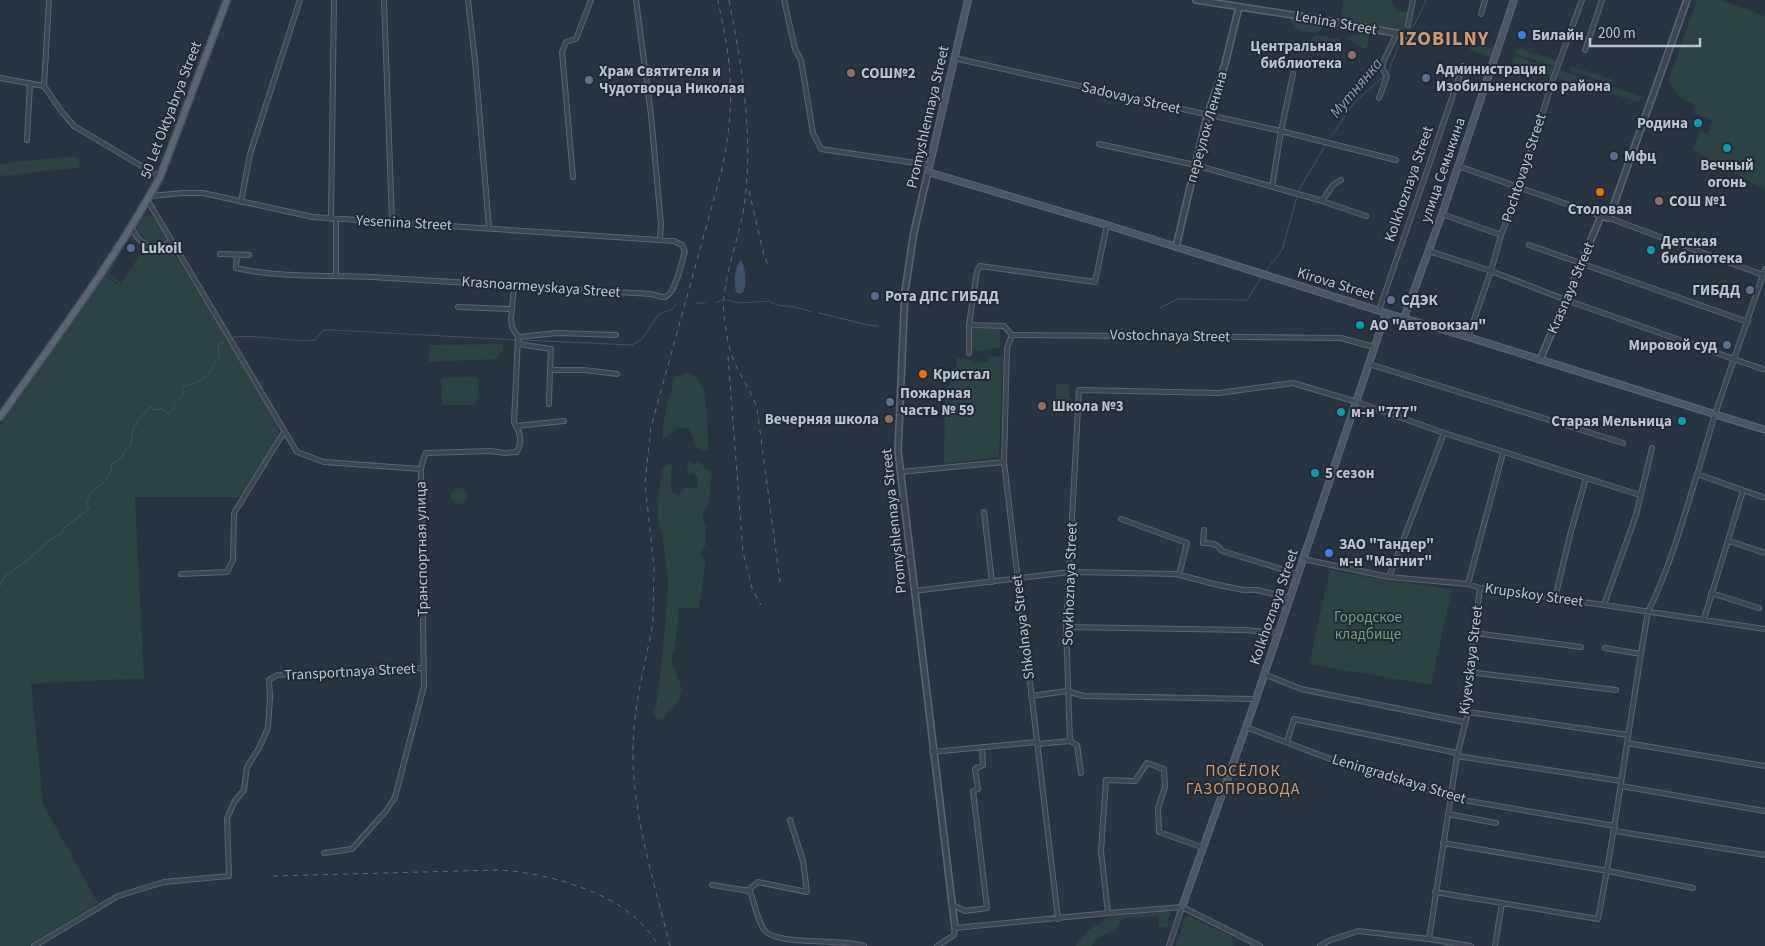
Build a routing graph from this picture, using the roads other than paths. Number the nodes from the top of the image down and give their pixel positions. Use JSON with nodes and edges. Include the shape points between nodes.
{"nodes":[{"id":1,"x":49,"y":0,"type":"edge"},
{"id":2,"x":227,"y":0,"type":"edge"},
{"id":3,"x":300,"y":0,"type":"edge"},
{"id":4,"x":334,"y":0,"type":"edge"},
{"id":5,"x":384,"y":0,"type":"edge"},
{"id":6,"x":468,"y":0,"type":"edge"},
{"id":7,"x":591,"y":0,"type":"edge"},
{"id":8,"x":636,"y":0,"type":"edge"},
{"id":9,"x":784,"y":0,"type":"edge"},
{"id":10,"x":968,"y":0,"type":"edge"},
{"id":11,"x":1196,"y":0,"type":"edge"},
{"id":12,"x":1413,"y":0,"type":"edge"},
{"id":13,"x":1485,"y":0,"type":"edge"},
{"id":14,"x":1514,"y":0,"type":"edge"},
{"id":15,"x":1582,"y":0,"type":"edge"},
{"id":16,"x":1602,"y":0,"type":"edge"},
{"id":17,"x":1687,"y":0,"type":"edge"},
{"id":18,"x":1238,"y":4,"type":"edge"},
{"id":19,"x":1481,"y":14,"type":"dead end"},
{"id":20,"x":1408,"y":25,"type":"dead end"},
{"id":21,"x":1401,"y":34,"type":"junction"},
{"id":22,"x":1415,"y":39,"type":"dead end"},
{"id":23,"x":1585,"y":50,"type":"dead end"},
{"id":24,"x":954,"y":58,"type":"junction"},
{"id":25,"x":1463,"y":66,"type":"dead end"},
{"id":26,"x":1293,"y":74,"type":"dead end"},
{"id":27,"x":0,"y":78,"type":"edge"},
{"id":28,"x":30,"y":83,"type":"junction"},
{"id":29,"x":44,"y":86,"type":"junction"},
{"id":30,"x":1379,"y":98,"type":"dead end"},
{"id":31,"x":1208,"y":116,"type":"junction"},
{"id":32,"x":1281,"y":131,"type":"junction"},
{"id":33,"x":27,"y":140,"type":"dead end"},
{"id":34,"x":1099,"y":144,"type":"dead end"},
{"id":35,"x":1396,"y":160,"type":"dead end"},
{"id":36,"x":1195,"y":165,"type":"junction"},
{"id":37,"x":1458,"y":166,"type":"junction"},
{"id":38,"x":928,"y":168,"type":"junction"},
{"id":39,"x":160,"y":177,"type":"junction"},
{"id":40,"x":573,"y":177,"type":"dead end"},
{"id":41,"x":1341,"y":180,"type":"dead end"},
{"id":42,"x":1272,"y":187,"type":"junction"},
{"id":43,"x":1520,"y":187,"type":"junction"},
{"id":44,"x":149,"y":199,"type":"junction"},
{"id":45,"x":1322,"y":201,"type":"junction"},
{"id":46,"x":241,"y":202,"type":"junction"},
{"id":47,"x":1442,"y":214,"type":"junction"},
{"id":48,"x":1366,"y":216,"type":"dead end"},
{"id":49,"x":1601,"y":216,"type":"junction"},
{"id":50,"x":1609,"y":218,"type":"junction"},
{"id":51,"x":330,"y":219,"type":"junction"},
{"id":52,"x":336,"y":219,"type":"junction"},
{"id":53,"x":392,"y":222,"type":"junction"},
{"id":54,"x":1107,"y":224,"type":"junction"},
{"id":55,"x":132,"y":225,"type":"junction"},
{"id":56,"x":489,"y":228,"type":"junction"},
{"id":57,"x":1501,"y":235,"type":"junction"},
{"id":58,"x":660,"y":240,"type":"junction"},
{"id":59,"x":171,"y":241,"type":"junction"},
{"id":60,"x":1529,"y":245,"type":"dead end"},
{"id":61,"x":1176,"y":247,"type":"junction"},
{"id":62,"x":1428,"y":251,"type":"junction"},
{"id":63,"x":220,"y":254,"type":"dead end"},
{"id":64,"x":237,"y":255,"type":"junction"},
{"id":65,"x":249,"y":255,"type":"dead end"},
{"id":66,"x":1581,"y":263,"type":"junction"},
{"id":67,"x":1765,"y":270,"type":"edge"},
{"id":68,"x":1490,"y":271,"type":"junction"},
{"id":69,"x":1763,"y":275,"type":"junction"},
{"id":70,"x":336,"y":276,"type":"junction"},
{"id":71,"x":1763,"y":283,"type":"edge"},
{"id":72,"x":514,"y":286,"type":"junction"},
{"id":73,"x":1566,"y":300,"type":"junction"},
{"id":74,"x":458,"y":307,"type":"dead end"},
{"id":75,"x":512,"y":309,"type":"junction"},
{"id":76,"x":1379,"y":310,"type":"junction"},
{"id":77,"x":1386,"y":313,"type":"junction"},
{"id":78,"x":1404,"y":318,"type":"junction"},
{"id":79,"x":1748,"y":322,"type":"junction"},
{"id":80,"x":969,"y":325,"type":"junction"},
{"id":81,"x":616,"y":335,"type":"dead end"},
{"id":82,"x":1012,"y":335,"type":"junction"},
{"id":83,"x":518,"y":336,"type":"junction"},
{"id":84,"x":1468,"y":337,"type":"junction"},
{"id":85,"x":518,"y":344,"type":"junction"},
{"id":86,"x":1374,"y":347,"type":"junction"},
{"id":87,"x":969,"y":353,"type":"dead end"},
{"id":88,"x":1540,"y":360,"type":"junction"},
{"id":89,"x":1734,"y":360,"type":"junction"},
{"id":90,"x":1369,"y":364,"type":"junction"},
{"id":91,"x":550,"y":369,"type":"junction"},
{"id":92,"x":1765,"y":370,"type":"edge"},
{"id":93,"x":617,"y":374,"type":"dead end"},
{"id":94,"x":1357,"y":402,"type":"junction"},
{"id":95,"x":549,"y":404,"type":"dead end"},
{"id":96,"x":1715,"y":414,"type":"junction"},
{"id":97,"x":0,"y":416,"type":"edge"},
{"id":98,"x":564,"y":421,"type":"dead end"},
{"id":99,"x":516,"y":426,"type":"junction"},
{"id":100,"x":1765,"y":430,"type":"edge"},
{"id":101,"x":284,"y":432,"type":"junction"},
{"id":102,"x":1444,"y":433,"type":"junction"},
{"id":103,"x":1623,"y":443,"type":"dead end"},
{"id":104,"x":1652,"y":448,"type":"dead end"},
{"id":105,"x":1503,"y":453,"type":"junction"},
{"id":106,"x":1004,"y":462,"type":"junction"},
{"id":107,"x":422,"y":469,"type":"junction"},
{"id":108,"x":900,"y":472,"type":"junction"},
{"id":109,"x":1696,"y":476,"type":"junction"},
{"id":110,"x":1586,"y":478,"type":"junction"},
{"id":111,"x":1743,"y":491,"type":"junction"},
{"id":112,"x":1640,"y":495,"type":"junction"},
{"id":113,"x":1765,"y":498,"type":"edge"},
{"id":114,"x":984,"y":512,"type":"dead end"},
{"id":115,"x":1121,"y":519,"type":"dead end"},
{"id":116,"x":1204,"y":530,"type":"dead end"},
{"id":117,"x":1729,"y":541,"type":"junction"},
{"id":118,"x":1765,"y":553,"type":"edge"},
{"id":119,"x":1303,"y":559,"type":"junction"},
{"id":120,"x":1070,"y":572,"type":"junction"},
{"id":121,"x":181,"y":574,"type":"dead end"},
{"id":122,"x":1298,"y":574,"type":"junction"},
{"id":123,"x":1179,"y":575,"type":"junction"},
{"id":124,"x":1390,"y":577,"type":"junction"},
{"id":125,"x":1018,"y":579,"type":"junction"},
{"id":126,"x":992,"y":582,"type":"junction"},
{"id":127,"x":1468,"y":584,"type":"junction"},
{"id":128,"x":1480,"y":588,"type":"junction"},
{"id":129,"x":914,"y":591,"type":"junction"},
{"id":130,"x":1711,"y":593,"type":"junction"},
{"id":131,"x":1290,"y":598,"type":"junction"},
{"id":132,"x":1555,"y":598,"type":"junction"},
{"id":133,"x":1604,"y":604,"type":"junction"},
{"id":134,"x":1759,"y":608,"type":"dead end"},
{"id":135,"x":1648,"y":612,"type":"junction"},
{"id":136,"x":1704,"y":620,"type":"junction"},
{"id":137,"x":1066,"y":627,"type":"junction"},
{"id":138,"x":1765,"y":629,"type":"edge"},
{"id":139,"x":1278,"y":632,"type":"junction"},
{"id":140,"x":1474,"y":633,"type":"junction"},
{"id":141,"x":1582,"y":647,"type":"dead end"},
{"id":142,"x":1605,"y":648,"type":"dead end"},
{"id":143,"x":1641,"y":654,"type":"junction"},
{"id":144,"x":424,"y":668,"type":"junction"},
{"id":145,"x":1469,"y":672,"type":"junction"},
{"id":146,"x":1264,"y":674,"type":"junction"},
{"id":147,"x":1616,"y":690,"type":"dead end"},
{"id":148,"x":1067,"y":691,"type":"junction"},
{"id":149,"x":1031,"y":696,"type":"junction"},
{"id":150,"x":1256,"y":699,"type":"junction"},
{"id":151,"x":1468,"y":712,"type":"junction"},
{"id":152,"x":1464,"y":722,"type":"junction"},
{"id":153,"x":1246,"y":727,"type":"junction"},
{"id":154,"x":1628,"y":735,"type":"junction"},
{"id":155,"x":1070,"y":741,"type":"junction"},
{"id":156,"x":1287,"y":742,"type":"junction"},
{"id":157,"x":1037,"y":743,"type":"junction"},
{"id":158,"x":1627,"y":743,"type":"junction"},
{"id":159,"x":982,"y":747,"type":"junction"},
{"id":160,"x":932,"y":752,"type":"junction"},
{"id":161,"x":1457,"y":755,"type":"junction"},
{"id":162,"x":1765,"y":766,"type":"edge"},
{"id":163,"x":1081,"y":773,"type":"dead end"},
{"id":164,"x":1621,"y":783,"type":"junction"},
{"id":165,"x":1451,"y":798,"type":"junction"},
{"id":166,"x":1765,"y":811,"type":"edge"},
{"id":167,"x":1448,"y":814,"type":"junction"},
{"id":168,"x":790,"y":820,"type":"dead end"},
{"id":169,"x":1496,"y":823,"type":"dead end"},
{"id":170,"x":1615,"y":828,"type":"junction"},
{"id":171,"x":1443,"y":843,"type":"junction"},
{"id":172,"x":1204,"y":848,"type":"junction"},
{"id":173,"x":324,"y":853,"type":"dead end"},
{"id":174,"x":1765,"y":855,"type":"edge"},
{"id":175,"x":1608,"y":871,"type":"junction"},
{"id":176,"x":712,"y":885,"type":"dead end"},
{"id":177,"x":1693,"y":888,"type":"dead end"},
{"id":178,"x":747,"y":891,"type":"junction"},
{"id":179,"x":1435,"y":892,"type":"junction"},
{"id":180,"x":1502,"y":903,"type":"junction"},
{"id":181,"x":951,"y":904,"type":"junction"},
{"id":182,"x":1182,"y":907,"type":"junction"},
{"id":183,"x":1108,"y":913,"type":"junction"},
{"id":184,"x":1058,"y":919,"type":"junction"},
{"id":185,"x":955,"y":928,"type":"junction"},
{"id":186,"x":1428,"y":939,"type":"junction"},
{"id":187,"x":34,"y":946,"type":"edge"},
{"id":188,"x":864,"y":946,"type":"edge"},
{"id":189,"x":937,"y":946,"type":"edge"},
{"id":190,"x":1169,"y":946,"type":"edge"},
{"id":191,"x":1260,"y":946,"type":"edge"},
{"id":192,"x":1320,"y":946,"type":"edge"},
{"id":193,"x":1471,"y":946,"type":"edge"},
{"id":194,"x":1495,"y":946,"type":"edge"}],
"edges":[{"from":1,"to":29,"type":"street"},
{"from":2,"to":39,"type":"main road","name":"50 Let Oktyabrya Street"},
{"from":3,"to":46,"type":"street","via":[[250,154]]},
{"from":4,"to":51,"type":"street"},
{"from":5,"to":53,"type":"street"},
{"from":6,"to":56,"type":"street"},
{"from":7,"to":40,"type":"street","via":[[576,39],[566,42],[562,52]]},
{"from":8,"to":58,"type":"street","via":[[651,115]]},
{"from":9,"to":38,"type":"street","name":"Kirova Street","via":[[795,49],[801,60],[813,133],[821,149]]},
{"from":10,"to":24,"type":"main road","name":"Promyshlennaya Street"},
{"from":11,"to":18,"type":"street","name":"Lenina Street"},
{"from":12,"to":20,"type":"street"},
{"from":13,"to":19,"type":"street"},
{"from":14,"to":37,"type":"main road","name":"улица Семыкина"},
{"from":15,"to":43,"type":"street","name":"Pochtovaya Street","via":[[1553,79]]},
{"from":16,"to":23,"type":"street"},
{"from":17,"to":50,"type":"street"},
{"from":18,"to":21,"type":"street","name":"Lenina Street"},
{"from":18,"to":31,"type":"street","name":"переулок Ленина","via":[[1226,64]]},
{"from":21,"to":22,"type":"street","name":"Lenina Street"},
{"from":21,"to":30,"type":"street","via":[[1384,60],[1382,68],[1387,76]]},
{"from":24,"to":31,"type":"street","name":"Sadovaya Street"},
{"from":24,"to":38,"type":"main road","name":"Promyshlennaya Street"},
{"from":25,"to":76,"type":"street","name":"Kolkhoznaya Street"},
{"from":26,"to":32,"type":"street"},
{"from":27,"to":28,"type":"street"},
{"from":28,"to":29,"type":"street"},
{"from":28,"to":33,"type":"street"},
{"from":29,"to":39,"type":"street","via":[[74,126]]},
{"from":31,"to":32,"type":"street","name":"Sadovaya Street"},
{"from":31,"to":36,"type":"street","name":"переулок Ленина"},
{"from":32,"to":35,"type":"street","name":"Sadovaya Street"},
{"from":32,"to":42,"type":"street"},
{"from":34,"to":36,"type":"street"},
{"from":36,"to":42,"type":"street"},
{"from":36,"to":61,"type":"street","name":"переулок Ленина"},
{"from":37,"to":43,"type":"street"},
{"from":37,"to":47,"type":"main road","name":"улица Семыкина"},
{"from":38,"to":54,"type":"main road","name":"Kirova Street"},
{"from":38,"to":108,"type":"street","name":"Promyshlennaya Street","via":[[905,291],[898,451]]},
{"from":39,"to":44,"type":"main road","name":"50 Let Oktyabrya Street"},
{"from":41,"to":45,"type":"street","via":[[1333,185]]},
{"from":42,"to":45,"type":"street"},
{"from":43,"to":49,"type":"street"},
{"from":43,"to":57,"type":"street","name":"Pochtovaya Street"},
{"from":44,"to":46,"type":"street","name":"Yesenina Street","via":[[203,193]]},
{"from":44,"to":55,"type":"main road","name":"50 Let Oktyabrya Street"},
{"from":44,"to":59,"type":"street","name":"Транспортная улица"},
{"from":45,"to":48,"type":"street"},
{"from":46,"to":51,"type":"street","name":"Yesenina Street"},
{"from":47,"to":57,"type":"street"},
{"from":47,"to":62,"type":"main road","name":"улица Семыкина"},
{"from":49,"to":50,"type":"street"},
{"from":49,"to":66,"type":"street","name":"Krasnaya Street"},
{"from":50,"to":69,"type":"street"},
{"from":51,"to":52,"type":"street","name":"Yesenina Street"},
{"from":52,"to":53,"type":"street","name":"Yesenina Street"},
{"from":52,"to":70,"type":"street"},
{"from":53,"to":56,"type":"street","name":"Yesenina Street"},
{"from":54,"to":61,"type":"main road","name":"Kirova Street"},
{"from":54,"to":80,"type":"street","via":[[1095,282],[980,266]]},
{"from":55,"to":59,"type":"street","via":[[136,237],[144,243],[161,248]]},
{"from":55,"to":97,"type":"main road","name":"50 Let Oktyabrya Street"},
{"from":56,"to":58,"type":"street","name":"Yesenina Street"},
{"from":57,"to":68,"type":"street","name":"Pochtovaya Street"},
{"from":58,"to":72,"type":"street","name":"Krasnoarmeyskaya Street","via":[[674,241],[682,245],[684,251],[674,288],[664,297]]},
{"from":59,"to":101,"type":"street","name":"Транспортная улица"},
{"from":60,"to":66,"type":"street"},
{"from":61,"to":76,"type":"main road","name":"Kirova Street"},
{"from":62,"to":68,"type":"street"},
{"from":62,"to":78,"type":"main road","name":"улица Семыкина"},
{"from":63,"to":64,"type":"street"},
{"from":64,"to":65,"type":"street"},
{"from":64,"to":70,"type":"street","name":"Krasnoarmeyskaya Street","via":[[236,268],[258,273]]},
{"from":66,"to":73,"type":"street","name":"Krasnaya Street"},
{"from":66,"to":79,"type":"street"},
{"from":67,"to":69,"type":"street"},
{"from":68,"to":73,"type":"street"},
{"from":68,"to":84,"type":"street","name":"Pochtovaya Street"},
{"from":69,"to":71,"type":"street"},
{"from":70,"to":72,"type":"street","name":"Krasnoarmeyskaya Street"},
{"from":71,"to":79,"type":"street"},
{"from":72,"to":75,"type":"street"},
{"from":73,"to":88,"type":"street","name":"Krasnaya Street"},
{"from":73,"to":89,"type":"street"},
{"from":74,"to":75,"type":"street"},
{"from":75,"to":83,"type":"street","via":[[512,327]]},
{"from":76,"to":77,"type":"main road","name":"Kirova Street"},
{"from":77,"to":78,"type":"main road","name":"Kirova Street"},
{"from":77,"to":86,"type":"main road","name":"Kolkhoznaya Street"},
{"from":78,"to":84,"type":"main road","name":"Kirova Street"},
{"from":79,"to":89,"type":"street"},
{"from":80,"to":82,"type":"street","name":"Vostochnaya Street","via":[[1004,326]]},
{"from":80,"to":87,"type":"street"},
{"from":81,"to":83,"type":"street","via":[[557,333]]},
{"from":82,"to":86,"type":"street","name":"Vostochnaya Street","via":[[1324,337]]},
{"from":82,"to":106,"type":"street","name":"Shkolnaya Street","via":[[1007,348]]},
{"from":83,"to":85,"type":"street"},
{"from":84,"to":88,"type":"main road","name":"Kirova Street"},
{"from":85,"to":91,"type":"street","via":[[551,349]]},
{"from":85,"to":99,"type":"street"},
{"from":86,"to":90,"type":"main road","name":"Kolkhoznaya Street"},
{"from":88,"to":96,"type":"main road","name":"Kirova Street"},
{"from":89,"to":92,"type":"street"},
{"from":89,"to":96,"type":"street"},
{"from":90,"to":94,"type":"main road","name":"Kolkhoznaya Street"},
{"from":90,"to":103,"type":"street"},
{"from":91,"to":93,"type":"street"},
{"from":91,"to":95,"type":"street"},
{"from":94,"to":102,"type":"street"},
{"from":94,"to":119,"type":"main road","name":"Kolkhoznaya Street"},
{"from":94,"to":120,"type":"street","name":"Sovkhoznaya Street","via":[[1293,383],[1219,393],[1079,390]]},
{"from":96,"to":100,"type":"main road","name":"Kirova Street"},
{"from":96,"to":109,"type":"street"},
{"from":98,"to":99,"type":"street"},
{"from":99,"to":107,"type":"street","via":[[520,434],[517,452],[426,453]]},
{"from":101,"to":107,"type":"street","name":"Транспортная улица","via":[[296,452],[324,462]]},
{"from":101,"to":121,"type":"street","via":[[234,513],[233,560],[227,572]]},
{"from":102,"to":105,"type":"street"},
{"from":102,"to":124,"type":"street"},
{"from":104,"to":112,"type":"street"},
{"from":105,"to":110,"type":"street"},
{"from":105,"to":127,"type":"street"},
{"from":106,"to":108,"type":"street"},
{"from":106,"to":125,"type":"street","name":"Shkolnaya Street"},
{"from":107,"to":144,"type":"street","name":"Транспортная улица"},
{"from":108,"to":129,"type":"street","name":"Promyshlennaya Street"},
{"from":109,"to":111,"type":"street"},
{"from":109,"to":135,"type":"street","via":[[1679,532]]},
{"from":110,"to":112,"type":"street"},
{"from":110,"to":132,"type":"street"},
{"from":111,"to":113,"type":"street"},
{"from":111,"to":117,"type":"street"},
{"from":112,"to":133,"type":"street"},
{"from":114,"to":126,"type":"street"},
{"from":115,"to":123,"type":"street","via":[[1187,543]]},
{"from":116,"to":122,"type":"street","via":[[1203,543],[1211,543],[1222,552]]},
{"from":117,"to":118,"type":"street"},
{"from":117,"to":130,"type":"street"},
{"from":119,"to":122,"type":"main road","name":"Kolkhoznaya Street"},
{"from":119,"to":124,"type":"street","name":"Krupskoy Street"},
{"from":120,"to":123,"type":"street"},
{"from":120,"to":125,"type":"street"},
{"from":120,"to":137,"type":"street","name":"Sovkhoznaya Street"},
{"from":122,"to":131,"type":"main road","name":"Kolkhoznaya Street"},
{"from":123,"to":131,"type":"street"},
{"from":124,"to":127,"type":"street","name":"Krupskoy Street"},
{"from":125,"to":126,"type":"street"},
{"from":125,"to":149,"type":"street","name":"Shkolnaya Street"},
{"from":126,"to":129,"type":"street"},
{"from":127,"to":128,"type":"street","name":"Krupskoy Street"},
{"from":128,"to":132,"type":"street","name":"Krupskoy Street"},
{"from":128,"to":140,"type":"street","name":"Kiyevskaya Street"},
{"from":129,"to":160,"type":"street","name":"Promyshlennaya Street"},
{"from":130,"to":134,"type":"street"},
{"from":130,"to":136,"type":"street"},
{"from":131,"to":139,"type":"main road","name":"Kolkhoznaya Street"},
{"from":132,"to":133,"type":"street","name":"Krupskoy Street"},
{"from":133,"to":135,"type":"street","name":"Krupskoy Street"},
{"from":135,"to":136,"type":"street","name":"Krupskoy Street"},
{"from":135,"to":143,"type":"street"},
{"from":136,"to":138,"type":"street","name":"Krupskoy Street"},
{"from":137,"to":139,"type":"street"},
{"from":137,"to":148,"type":"street","name":"Sovkhoznaya Street"},
{"from":139,"to":146,"type":"main road","name":"Kolkhoznaya Street"},
{"from":140,"to":141,"type":"street"},
{"from":140,"to":145,"type":"street","name":"Kiyevskaya Street"},
{"from":142,"to":143,"type":"street"},
{"from":143,"to":154,"type":"street"},
{"from":144,"to":173,"type":"street","name":"Транспортная улица","via":[[424,686],[395,797],[352,849]]},
{"from":144,"to":187,"type":"street","name":"Transportnaya Street","via":[[277,675],[269,680],[268,728],[247,766],[244,790],[227,818],[229,876],[164,882],[118,896]]},
{"from":145,"to":147,"type":"street"},
{"from":145,"to":151,"type":"street","name":"Kiyevskaya Street"},
{"from":146,"to":150,"type":"main road","name":"Kolkhoznaya Street"},
{"from":146,"to":152,"type":"street","via":[[1301,688]]},
{"from":148,"to":149,"type":"street"},
{"from":148,"to":150,"type":"street","via":[[1084,696]]},
{"from":148,"to":155,"type":"street","name":"Sovkhoznaya Street"},
{"from":149,"to":157,"type":"street","name":"Shkolnaya Street"},
{"from":150,"to":153,"type":"main road","name":"Kolkhoznaya Street"},
{"from":151,"to":152,"type":"street","name":"Kiyevskaya Street"},
{"from":151,"to":154,"type":"street"},
{"from":152,"to":161,"type":"street","name":"Kiyevskaya Street"},
{"from":153,"to":156,"type":"street","name":"Leningradskaya Street"},
{"from":153,"to":172,"type":"main road","name":"Kolkhoznaya Street"},
{"from":154,"to":158,"type":"street"},
{"from":155,"to":157,"type":"street"},
{"from":155,"to":163,"type":"street","name":"Sovkhoznaya Street","via":[[1077,745]]},
{"from":156,"to":161,"type":"street","via":[[1294,719]]},
{"from":156,"to":165,"type":"street","name":"Leningradskaya Street","via":[[1340,763]]},
{"from":157,"to":159,"type":"street"},
{"from":157,"to":184,"type":"street","name":"Shkolnaya Street"},
{"from":158,"to":162,"type":"street"},
{"from":158,"to":164,"type":"street"},
{"from":159,"to":160,"type":"street"},
{"from":159,"to":181,"type":"street","via":[[982,765],[975,769],[978,789],[974,791],[987,908],[965,911]]},
{"from":160,"to":181,"type":"street","name":"Promyshlennaya Street"},
{"from":161,"to":164,"type":"street"},
{"from":161,"to":165,"type":"street","name":"Kiyevskaya Street"},
{"from":164,"to":166,"type":"street"},
{"from":164,"to":170,"type":"street"},
{"from":165,"to":167,"type":"street","name":"Kiyevskaya Street"},
{"from":165,"to":170,"type":"street","name":"Leningradskaya Street"},
{"from":167,"to":169,"type":"street"},
{"from":167,"to":171,"type":"street","name":"Kiyevskaya Street"},
{"from":168,"to":178,"type":"street","via":[[803,861],[807,892],[758,882]]},
{"from":170,"to":174,"type":"street","name":"Leningradskaya Street"},
{"from":170,"to":175,"type":"street"},
{"from":171,"to":175,"type":"street"},
{"from":171,"to":179,"type":"street","name":"Kiyevskaya Street"},
{"from":172,"to":182,"type":"main road","name":"Kolkhoznaya Street"},
{"from":172,"to":183,"type":"street","via":[[1159,832],[1158,808],[1165,787],[1164,769],[1147,763],[1135,781],[1106,780],[1101,851]]},
{"from":175,"to":177,"type":"street"},
{"from":175,"to":180,"type":"street","via":[[1598,919]]},
{"from":176,"to":178,"type":"street"},
{"from":178,"to":188,"type":"street","via":[[750,891],[764,930],[772,938],[783,942]]},
{"from":179,"to":180,"type":"street"},
{"from":179,"to":186,"type":"street","name":"Kiyevskaya Street"},
{"from":180,"to":194,"type":"street"},
{"from":181,"to":185,"type":"street","name":"Promyshlennaya Street"},
{"from":182,"to":183,"type":"street"},
{"from":182,"to":190,"type":"street"},
{"from":182,"to":191,"type":"street"},
{"from":183,"to":184,"type":"street"},
{"from":184,"to":185,"type":"street"},
{"from":185,"to":189,"type":"street","via":[[954,935]]},
{"from":186,"to":192,"type":"street","via":[[1358,931]]},
{"from":186,"to":193,"type":"street"}]}
